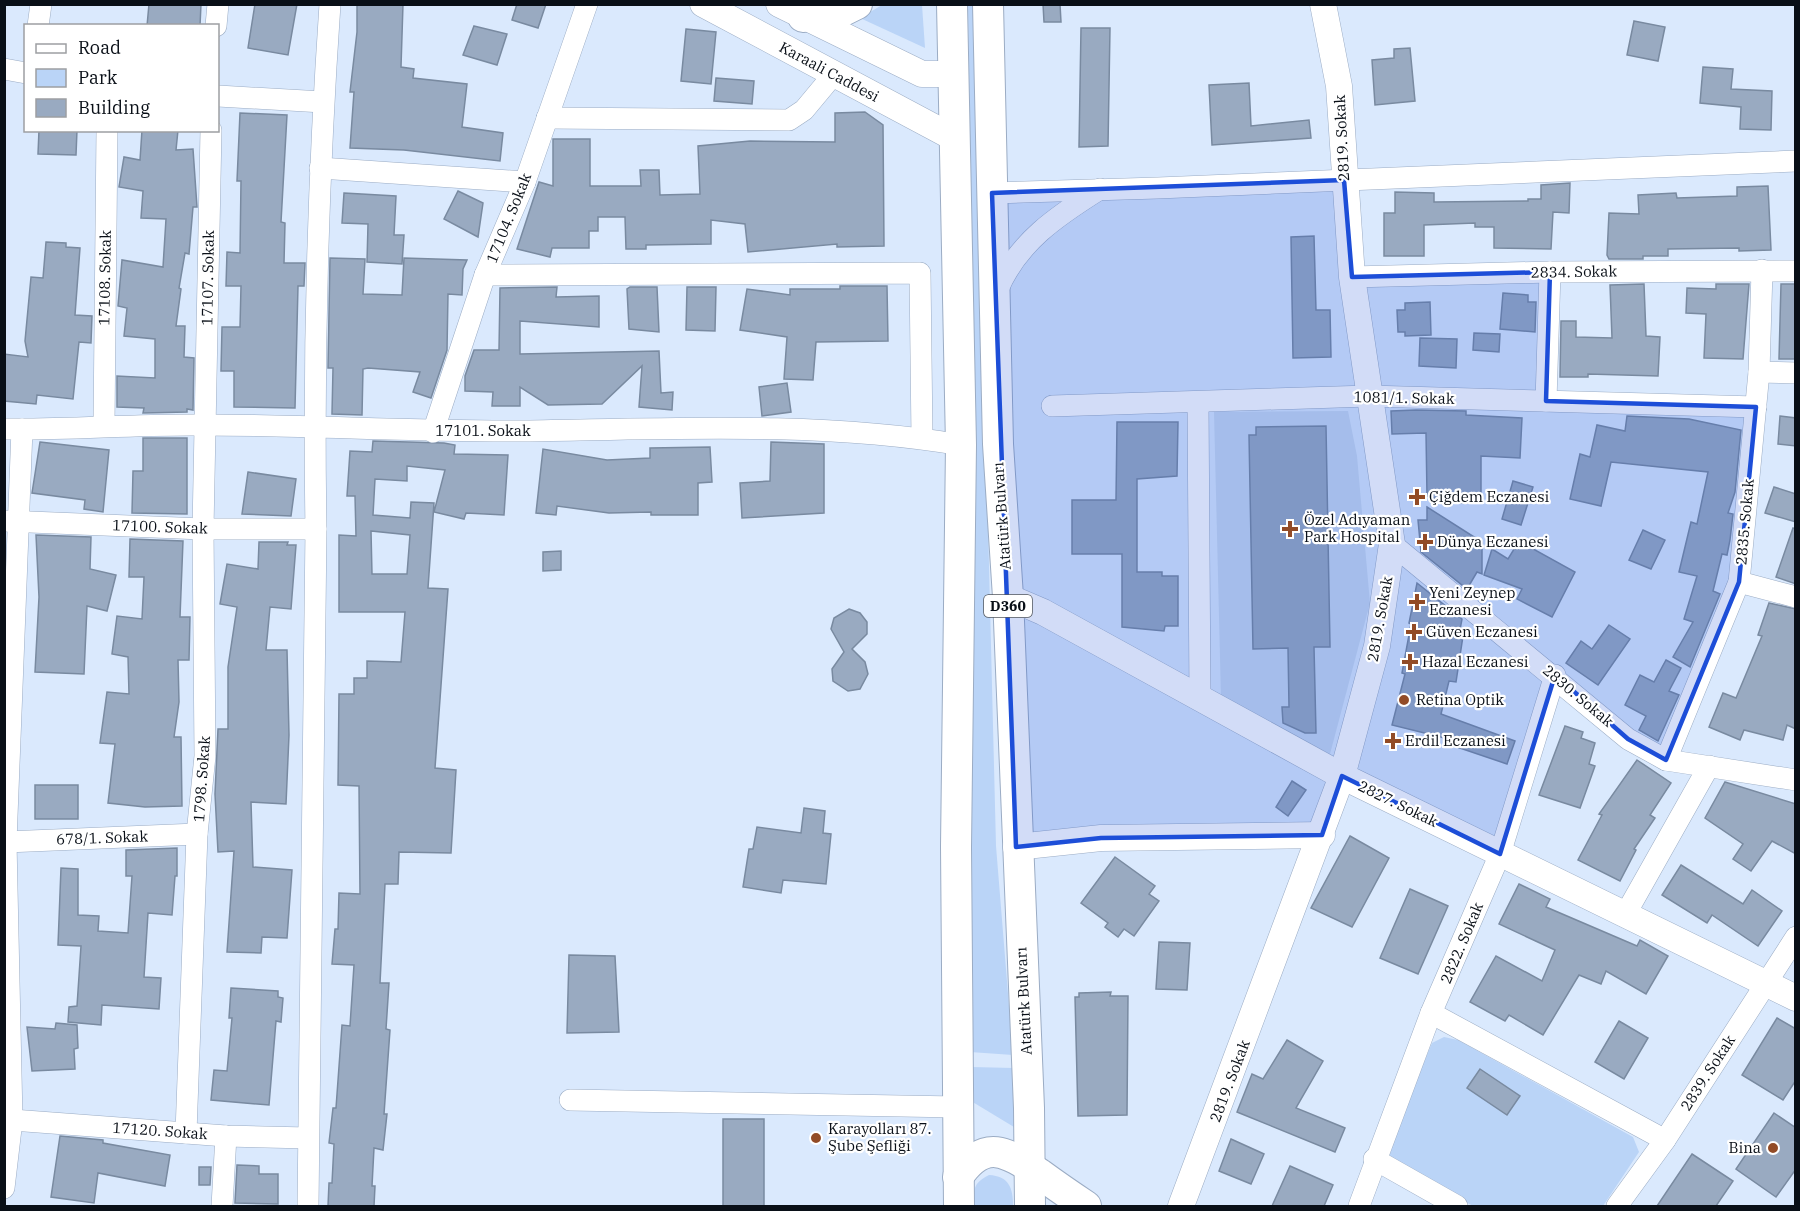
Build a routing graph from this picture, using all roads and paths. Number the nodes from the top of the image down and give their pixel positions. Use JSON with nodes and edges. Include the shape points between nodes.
{"nodes":[{"id":1,"x":41,"y":4,"type":"edge"},
{"id":2,"x":218,"y":4,"type":"edge"},
{"id":3,"x":330,"y":4,"type":"edge"},
{"id":4,"x":587,"y":4,"type":"edge"},
{"id":5,"x":703,"y":4,"type":"edge"},
{"id":6,"x":857,"y":4,"type":"edge"},
{"id":7,"x":952,"y":4,"type":"edge"},
{"id":8,"x":988,"y":4,"type":"edge"},
{"id":9,"x":1323,"y":4,"type":"edge"},
{"id":10,"x":791,"y":11,"type":"edge"},
{"id":11,"x":38,"y":24,"type":"edge"},
{"id":12,"x":216,"y":24,"type":"edge"},
{"id":13,"x":4,"y":69,"type":"edge"},
{"id":14,"x":24,"y":73,"type":"edge"},
{"id":15,"x":834,"y":74,"type":"junction"},
{"id":16,"x":955,"y":74,"type":"junction"},
{"id":17,"x":219,"y":96,"type":"edge"},
{"id":18,"x":323,"y":102,"type":"junction"},
{"id":19,"x":548,"y":118,"type":"junction"},
{"id":20,"x":107,"y":132,"type":"edge"},
{"id":21,"x":211,"y":132,"type":"edge"},
{"id":22,"x":956,"y":139,"type":"junction"},
{"id":23,"x":1796,"y":160,"type":"edge"},
{"id":24,"x":320,"y":168,"type":"junction"},
{"id":25,"x":1344,"y":180,"type":"junction"},
{"id":26,"x":525,"y":182,"type":"junction"},
{"id":27,"x":1100,"y":189,"type":"junction"},
{"id":28,"x":992,"y":193,"type":"junction"},
{"id":29,"x":1762,"y":270,"type":"junction"},
{"id":30,"x":1796,"y":271,"type":"edge"},
{"id":31,"x":1550,"y":272,"type":"junction"},
{"id":32,"x":485,"y":275,"type":"junction"},
{"id":33,"x":1352,"y":277,"type":"junction"},
{"id":34,"x":994,"y":298,"type":"junction"},
{"id":35,"x":1759,"y":372,"type":"junction"},
{"id":36,"x":1796,"y":373,"type":"edge"},
{"id":37,"x":1369,"y":396,"type":"junction"},
{"id":38,"x":1546,"y":401,"type":"junction"},
{"id":39,"x":1198,"y":402,"type":"junction"},
{"id":40,"x":1052,"y":406,"type":"dead end"},
{"id":41,"x":1756,"y":408,"type":"junction"},
{"id":42,"x":104,"y":425,"type":"junction"},
{"id":43,"x":204,"y":425,"type":"junction"},
{"id":44,"x":314,"y":428,"type":"junction"},
{"id":45,"x":13,"y":429,"type":"edge"},
{"id":46,"x":434,"y":432,"type":"junction"},
{"id":47,"x":922,"y":438,"type":"junction"},
{"id":48,"x":961,"y":445,"type":"junction"},
{"id":49,"x":11,"y":521,"type":"edge"},
{"id":50,"x":203,"y":529,"type":"junction"},
{"id":51,"x":316,"y":529,"type":"junction"},
{"id":52,"x":1392,"y":544,"type":"junction"},
{"id":53,"x":1739,"y":582,"type":"junction"},
{"id":54,"x":1008,"y":597,"type":"junction"},
{"id":55,"x":1796,"y":597,"type":"edge"},
{"id":56,"x":1555,"y":675,"type":"junction"},
{"id":57,"x":1200,"y":698,"type":"junction"},
{"id":58,"x":1666,"y":760,"type":"junction"},
{"id":59,"x":1709,"y":766,"type":"junction"},
{"id":60,"x":1342,"y":776,"type":"junction"},
{"id":61,"x":1796,"y":780,"type":"edge"},
{"id":62,"x":197,"y":834,"type":"junction"},
{"id":63,"x":1322,"y":835,"type":"junction"},
{"id":64,"x":6,"y":842,"type":"junction"},
{"id":65,"x":1016,"y":847,"type":"junction"},
{"id":66,"x":1500,"y":854,"type":"junction"},
{"id":67,"x":1625,"y":915,"type":"junction"},
{"id":68,"x":1796,"y":938,"type":"edge"},
{"id":69,"x":1767,"y":983,"type":"junction"},
{"id":70,"x":1796,"y":998,"type":"edge"},
{"id":71,"x":1431,"y":1013,"type":"junction"},
{"id":72,"x":570,"y":1100,"type":"dead end"},
{"id":73,"x":957,"y":1107,"type":"junction"},
{"id":74,"x":12,"y":1120,"type":"junction"},
{"id":75,"x":186,"y":1132,"type":"junction"},
{"id":76,"x":226,"y":1136,"type":"junction"},
{"id":77,"x":308,"y":1138,"type":"junction"},
{"id":78,"x":1665,"y":1140,"type":"junction"},
{"id":79,"x":7,"y":1155,"type":"edge"},
{"id":80,"x":1374,"y":1159,"type":"junction"},
{"id":81,"x":1030,"y":1167,"type":"junction"},
{"id":82,"x":958,"y":1177,"type":"junction"},
{"id":83,"x":4,"y":1188,"type":"edge"},
{"id":84,"x":222,"y":1206,"type":"edge"},
{"id":85,"x":308,"y":1206,"type":"edge"},
{"id":86,"x":959,"y":1206,"type":"edge"},
{"id":87,"x":1030,"y":1206,"type":"edge"},
{"id":88,"x":1086,"y":1206,"type":"edge"},
{"id":89,"x":1181,"y":1206,"type":"edge"},
{"id":90,"x":1359,"y":1206,"type":"edge"},
{"id":91,"x":1458,"y":1206,"type":"edge"},
{"id":92,"x":1617,"y":1206,"type":"edge"}],
"edges":[{"from":1,"to":11,"type":"street"},
{"from":2,"to":12,"type":"street"},
{"from":3,"to":18,"type":"street"},
{"from":4,"to":19,"type":"street","name":"17104. Sokak"},
{"from":5,"to":15,"type":"main road","name":"Karaali Caddesi"},
{"from":6,"to":10,"type":"highway","via":[[843,11]]},
{"from":7,"to":16,"type":"highway"},
{"from":8,"to":28,"type":"highway","name":"Atatürk Bulvarı","number":"D360"},
{"from":9,"to":25,"type":"main road","name":"2819. Sokak","via":[[1339,86]]},
{"from":10,"to":16,"type":"main road","via":[[922,74]]},
{"from":13,"to":14,"type":"street"},
{"from":15,"to":19,"type":"street","via":[[804,110],[789,120]]},
{"from":15,"to":22,"type":"main road","name":"Karaali Caddesi"},
{"from":16,"to":22,"type":"highway"},
{"from":17,"to":18,"type":"street"},
{"from":18,"to":24,"type":"street"},
{"from":19,"to":26,"type":"street","name":"17104. Sokak"},
{"from":20,"to":42,"type":"street","name":"17108. Sokak"},
{"from":21,"to":43,"type":"street","name":"17107. Sokak"},
{"from":22,"to":48,"type":"highway"},
{"from":23,"to":25,"type":"street"},
{"from":24,"to":26,"type":"street"},
{"from":24,"to":44,"type":"street"},
{"from":25,"to":27,"type":"street"},
{"from":25,"to":33,"type":"main road","name":"2819. Sokak"},
{"from":26,"to":32,"type":"street","name":"17104. Sokak"},
{"from":27,"to":28,"type":"street"},
{"from":27,"to":34,"type":"street","via":[[1062,212],[1034,236],[1008,266]]},
{"from":28,"to":34,"type":"highway","name":"Atatürk Bulvarı","number":"D360"},
{"from":29,"to":30,"type":"street","name":"2834. Sokak"},
{"from":29,"to":31,"type":"street","name":"2834. Sokak"},
{"from":29,"to":35,"type":"street","name":"2835. Sokak"},
{"from":31,"to":33,"type":"street","name":"2834. Sokak"},
{"from":31,"to":38,"type":"street"},
{"from":32,"to":46,"type":"street","name":"17104. Sokak"},
{"from":32,"to":47,"type":"street","via":[[920,273]]},
{"from":33,"to":37,"type":"main road","name":"2819. Sokak"},
{"from":34,"to":54,"type":"highway","name":"Atatürk Bulvarı","number":"D360"},
{"from":35,"to":36,"type":"street"},
{"from":35,"to":41,"type":"street","name":"2835. Sokak"},
{"from":37,"to":38,"type":"street","name":"1081/1. Sokak"},
{"from":37,"to":39,"type":"street","name":"1081/1. Sokak"},
{"from":37,"to":52,"type":"main road","name":"2819. Sokak"},
{"from":38,"to":41,"type":"street","name":"1081/1. Sokak"},
{"from":39,"to":40,"type":"street","name":"1081/1. Sokak"},
{"from":39,"to":57,"type":"street"},
{"from":41,"to":53,"type":"street","name":"2835. Sokak"},
{"from":42,"to":43,"type":"street","name":"17101. Sokak"},
{"from":42,"to":45,"type":"street","name":"17101. Sokak"},
{"from":43,"to":44,"type":"street","name":"17101. Sokak"},
{"from":43,"to":50,"type":"street","name":"1798. Sokak"},
{"from":44,"to":46,"type":"street","name":"17101. Sokak"},
{"from":44,"to":51,"type":"street"},
{"from":45,"to":49,"type":"street"},
{"from":46,"to":47,"type":"street","name":"17101. Sokak","via":[[691,429]]},
{"from":47,"to":48,"type":"street","name":"17101. Sokak"},
{"from":48,"to":73,"type":"highway"},
{"from":49,"to":50,"type":"street","name":"17100. Sokak"},
{"from":49,"to":64,"type":"street"},
{"from":50,"to":51,"type":"street","name":"17100. Sokak"},
{"from":50,"to":62,"type":"street","name":"1798. Sokak","via":[[206,756]]},
{"from":51,"to":77,"type":"street"},
{"from":52,"to":56,"type":"street","name":"2830. Sokak"},
{"from":52,"to":60,"type":"main road","name":"2819. Sokak","via":[[1377,646]]},
{"from":53,"to":55,"type":"street"},
{"from":53,"to":58,"type":"street","name":"2835. Sokak"},
{"from":54,"to":57,"type":"main road","name":"2827. Sokak","via":[[1043,612]]},
{"from":54,"to":65,"type":"highway","name":"Atatürk Bulvarı","number":"D360"},
{"from":56,"to":58,"type":"street","name":"2830. Sokak","via":[[1628,739]]},
{"from":56,"to":66,"type":"street","name":"2822. Sokak"},
{"from":57,"to":60,"type":"main road","name":"2827. Sokak"},
{"from":58,"to":59,"type":"street","name":"2830. Sokak"},
{"from":59,"to":61,"type":"street","name":"2830. Sokak"},
{"from":59,"to":67,"type":"street"},
{"from":60,"to":63,"type":"main road","name":"2819. Sokak"},
{"from":60,"to":66,"type":"main road","name":"2827. Sokak"},
{"from":62,"to":64,"type":"street","name":"678/1. Sokak"},
{"from":62,"to":75,"type":"street","name":"1798. Sokak"},
{"from":63,"to":65,"type":"main road","via":[[1101,838]]},
{"from":63,"to":89,"type":"main road","name":"2819. Sokak"},
{"from":64,"to":74,"type":"street"},
{"from":65,"to":81,"type":"highway","name":"Atatürk Bulvarı","number":"D360"},
{"from":66,"to":67,"type":"main road","name":"2827. Sokak"},
{"from":66,"to":71,"type":"street","name":"2822. Sokak"},
{"from":67,"to":69,"type":"main road","name":"2827. Sokak"},
{"from":68,"to":69,"type":"street","name":"2839. Sokak"},
{"from":69,"to":70,"type":"main road","name":"2827. Sokak"},
{"from":69,"to":78,"type":"street","name":"2839. Sokak"},
{"from":71,"to":78,"type":"street"},
{"from":71,"to":80,"type":"street","name":"2822. Sokak"},
{"from":72,"to":73,"type":"street"},
{"from":73,"to":82,"type":"highway"},
{"from":74,"to":75,"type":"street","name":"17120. Sokak"},
{"from":74,"to":79,"type":"street"},
{"from":75,"to":76,"type":"street","name":"17120. Sokak"},
{"from":76,"to":77,"type":"street","name":"17120. Sokak"},
{"from":76,"to":84,"type":"street"},
{"from":77,"to":85,"type":"street"},
{"from":78,"to":92,"type":"street","name":"2839. Sokak"},
{"from":79,"to":83,"type":"street"},
{"from":80,"to":90,"type":"street","name":"2822. Sokak"},
{"from":80,"to":91,"type":"street"},
{"from":81,"to":82,"type":"highway","via":[[1000,1151],[983,1153],[968,1162]]},
{"from":81,"to":87,"type":"highway","name":"Atatürk Bulvarı","number":"D360"},
{"from":81,"to":88,"type":"highway"},
{"from":82,"to":86,"type":"highway"}]}
